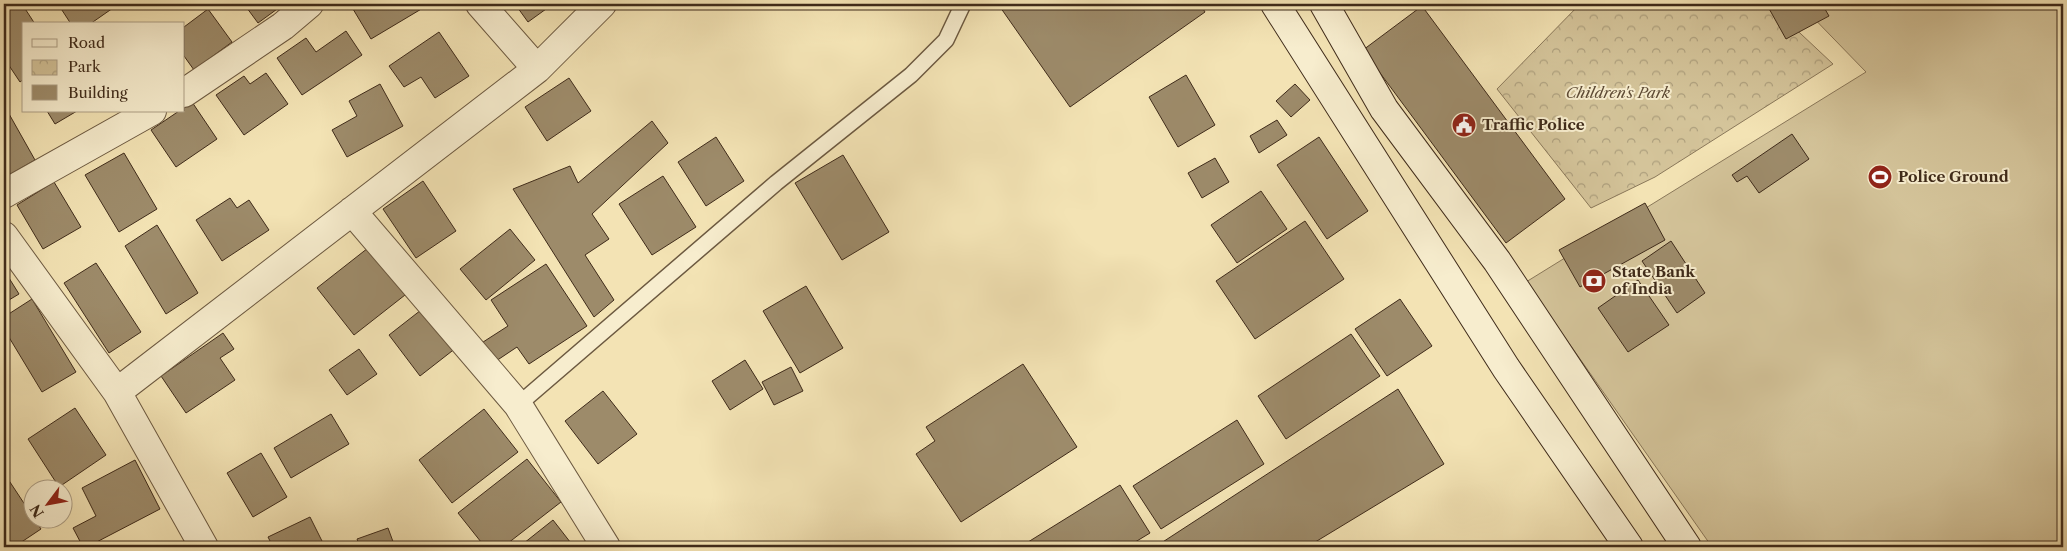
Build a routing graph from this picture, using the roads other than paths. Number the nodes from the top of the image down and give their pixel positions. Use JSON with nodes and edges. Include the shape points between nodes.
{"nodes":[{"id":1,"x":309,"y":4,"type":"edge"},
{"id":2,"x":480,"y":4,"type":"edge"},
{"id":3,"x":602,"y":4,"type":"edge"},
{"id":4,"x":963,"y":4,"type":"edge"},
{"id":5,"x":1276,"y":4,"type":"edge"},
{"id":6,"x":1324,"y":4,"type":"edge"},
{"id":7,"x":537,"y":69,"type":"junction"},
{"id":8,"x":185,"y":92,"type":"edge"},
{"id":9,"x":150,"y":112,"type":"edge"},
{"id":10,"x":4,"y":194,"type":"edge"},
{"id":11,"x":352,"y":211,"type":"junction"},
{"id":12,"x":4,"y":236,"type":"edge"},
{"id":13,"x":117,"y":392,"type":"junction"},
{"id":14,"x":518,"y":405,"type":"junction"},
{"id":15,"x":204,"y":547,"type":"edge"},
{"id":16,"x":606,"y":547,"type":"edge"},
{"id":17,"x":1629,"y":547,"type":"edge"},
{"id":18,"x":1686,"y":547,"type":"edge"}],
"edges":[{"from":1,"to":8,"type":"street"},
{"from":2,"to":7,"type":"street"},
{"from":3,"to":7,"type":"street"},
{"from":4,"to":14,"type":"lane","via":[[946,40],[911,75],[776,183]]},
{"from":5,"to":17,"type":"street","via":[[1506,368]]},
{"from":6,"to":18,"type":"street","via":[[1384,109],[1497,261]]},
{"from":7,"to":11,"type":"street"},
{"from":9,"to":10,"type":"street"},
{"from":11,"to":13,"type":"street"},
{"from":11,"to":14,"type":"street"},
{"from":12,"to":13,"type":"street"},
{"from":13,"to":15,"type":"street"},
{"from":14,"to":16,"type":"street"}]}
